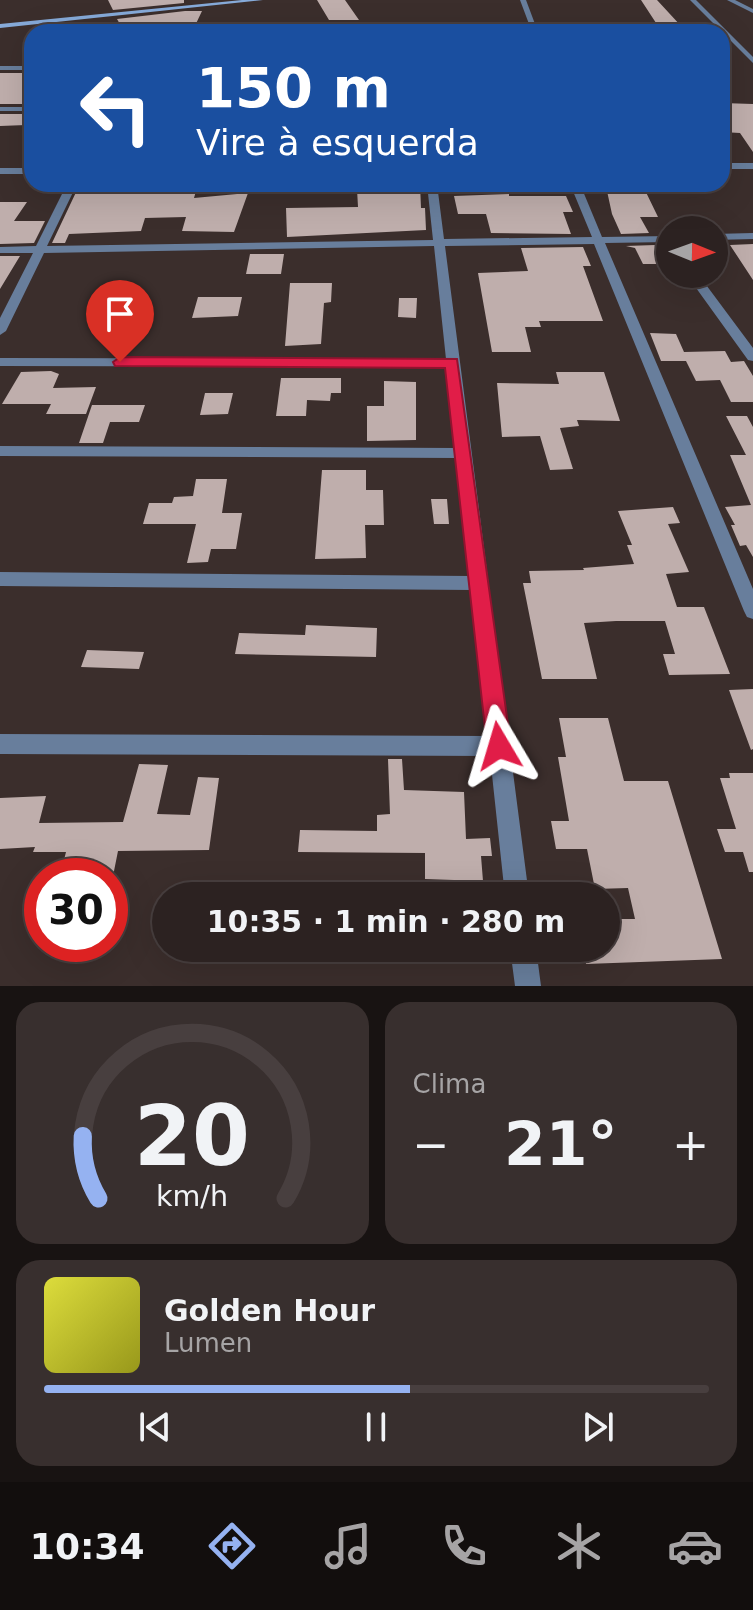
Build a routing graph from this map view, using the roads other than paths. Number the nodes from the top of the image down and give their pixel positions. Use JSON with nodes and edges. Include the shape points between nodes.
{"nodes":[{"id":1,"x":260,"y":0,"type":"edge"},
{"id":2,"x":523,"y":0,"type":"edge"},
{"id":3,"x":693,"y":0,"type":"edge"},
{"id":4,"x":730,"y":0,"type":"edge"},
{"id":5,"x":753,"y":11,"type":"edge"},
{"id":6,"x":532,"y":24,"type":"edge"},
{"id":7,"x":717,"y":24,"type":"edge"},
{"id":8,"x":0,"y":26,"type":"edge"},
{"id":9,"x":730,"y":38,"type":"edge"},
{"id":10,"x":753,"y":61,"type":"edge"},
{"id":11,"x":0,"y":68,"type":"edge"},
{"id":12,"x":24,"y":68,"type":"edge"},
{"id":13,"x":0,"y":109,"type":"edge"},
{"id":14,"x":24,"y":109,"type":"edge"},
{"id":15,"x":730,"y":166,"type":"edge"},
{"id":16,"x":753,"y":166,"type":"edge"},
{"id":17,"x":0,"y":171,"type":"edge"},
{"id":18,"x":24,"y":171,"type":"edge"},
{"id":19,"x":68,"y":192,"type":"edge"},
{"id":20,"x":433,"y":192,"type":"edge"},
{"id":21,"x":578,"y":192,"type":"edge"},
{"id":22,"x":753,"y":236,"type":"edge"},
{"id":23,"x":728,"y":237,"type":"edge"},
{"id":24,"x":597,"y":240,"type":"junction"},
{"id":25,"x":656,"y":240,"type":"edge"},
{"id":26,"x":437,"y":243,"type":"junction"},
{"id":27,"x":42,"y":249,"type":"junction"},
{"id":28,"x":0,"y":250,"type":"edge"},
{"id":29,"x":702,"y":288,"type":"edge"},
{"id":30,"x":0,"y":331,"type":"edge"},
{"id":31,"x":753,"y":357,"type":"edge"},
{"id":32,"x":0,"y":362,"type":"edge"},
{"id":33,"x":452,"y":363,"type":"junction"},
{"id":34,"x":0,"y":451,"type":"edge"},
{"id":35,"x":463,"y":453,"type":"junction"},
{"id":36,"x":0,"y":579,"type":"edge"},
{"id":37,"x":479,"y":583,"type":"junction"},
{"id":38,"x":753,"y":611,"type":"edge"},
{"id":39,"x":0,"y":744,"type":"edge"},
{"id":40,"x":499,"y":746,"type":"junction"},
{"id":41,"x":515,"y":882,"type":"edge"},
{"id":42,"x":525,"y":962,"type":"edge"},
{"id":43,"x":528,"y":986,"type":"edge"}],
"edges":[{"from":1,"to":8,"type":"main road"},
{"from":2,"to":6,"type":"street"},
{"from":3,"to":7,"type":"street"},
{"from":4,"to":5,"type":"street"},
{"from":9,"to":10,"type":"street"},
{"from":11,"to":12,"type":"street"},
{"from":13,"to":14,"type":"street"},
{"from":15,"to":16,"type":"street"},
{"from":17,"to":18,"type":"street"},
{"from":19,"to":27,"type":"street"},
{"from":20,"to":26,"type":"street"},
{"from":21,"to":24,"type":"street"},
{"from":22,"to":23,"type":"street"},
{"from":24,"to":25,"type":"street"},
{"from":24,"to":26,"type":"street"},
{"from":24,"to":38,"type":"street"},
{"from":26,"to":27,"type":"street"},
{"from":26,"to":33,"type":"street"},
{"from":27,"to":28,"type":"street"},
{"from":27,"to":30,"type":"street"},
{"from":29,"to":31,"type":"street"},
{"from":32,"to":33,"type":"street"},
{"from":33,"to":35,"type":"street"},
{"from":34,"to":35,"type":"street"},
{"from":35,"to":37,"type":"street"},
{"from":36,"to":37,"type":"street"},
{"from":37,"to":40,"type":"street"},
{"from":39,"to":40,"type":"street"},
{"from":40,"to":41,"type":"street"},
{"from":42,"to":43,"type":"street"}]}
